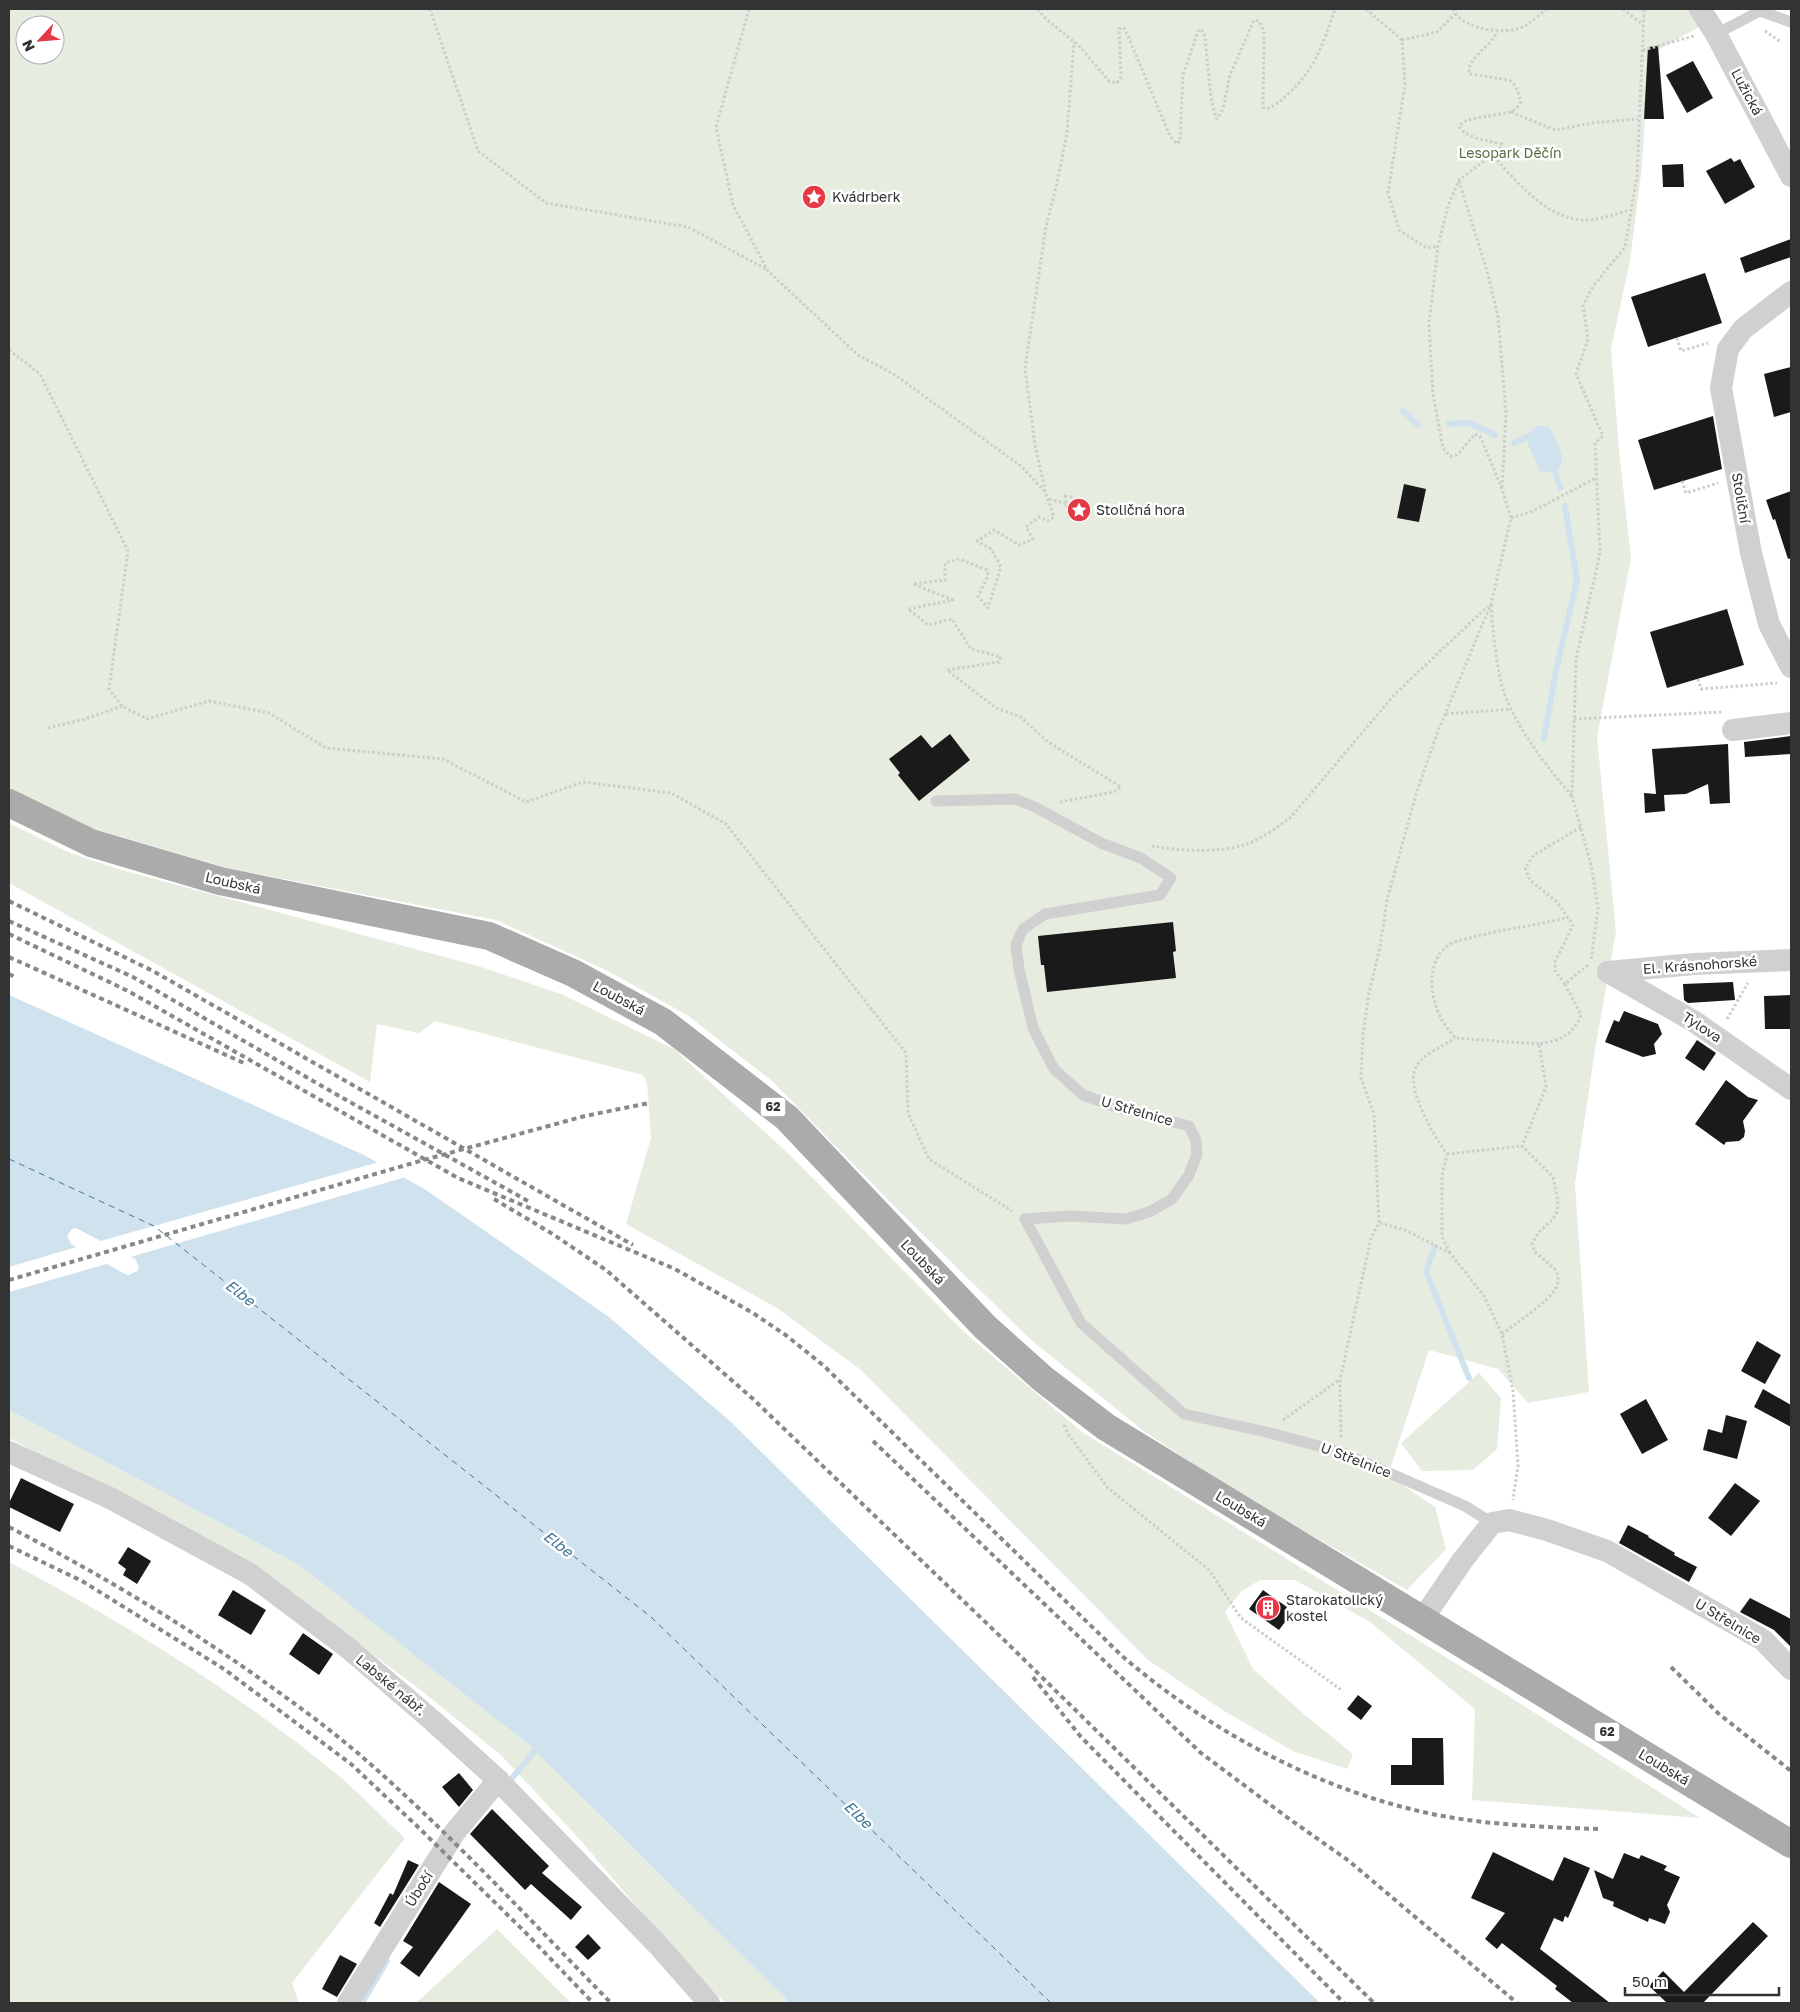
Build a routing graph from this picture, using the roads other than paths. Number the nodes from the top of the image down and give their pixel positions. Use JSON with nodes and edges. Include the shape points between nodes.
{"nodes":[{"id":1,"x":1700,"y":9,"type":"edge"},
{"id":2,"x":1791,"y":22,"type":"edge"},
{"id":3,"x":1715,"y":33,"type":"junction"},
{"id":4,"x":1791,"y":176,"type":"edge"},
{"id":5,"x":1791,"y":292,"type":"edge"},
{"id":6,"x":1787,"y":675,"type":"edge"},
{"id":7,"x":1791,"y":722,"type":"edge"},
{"id":8,"x":1740,"y":729,"type":"road end"},
{"id":9,"x":936,"y":801,"type":"dead end"},
{"id":10,"x":9,"y":803,"type":"edge"},
{"id":11,"x":1791,"y":960,"type":"edge"},
{"id":12,"x":1608,"y":972,"type":"joint"},
{"id":13,"x":1784,"y":1084,"type":"edge"},
{"id":14,"x":9,"y":1452,"type":"edge"},
{"id":15,"x":1501,"y":1522,"type":"junction"},
{"id":16,"x":1422,"y":1620,"type":"junction"},
{"id":17,"x":1791,"y":1669,"type":"edge"},
{"id":18,"x":498,"y":1780,"type":"junction"},
{"id":19,"x":1791,"y":1844,"type":"edge"},
{"id":20,"x":348,"y":2003,"type":"edge"},
{"id":21,"x":709,"y":2003,"type":"edge"}],
"edges":[{"from":1,"to":3,"type":"street","name":"Lužická"},
{"from":2,"to":3,"type":"lane","via":[[1760,11]]},
{"from":3,"to":4,"type":"street","name":"Lužická"},
{"from":5,"to":6,"type":"street","name":"Stoliční","via":[[1738,335],[1728,350],[1721,388],[1751,554],[1769,624]]},
{"from":7,"to":8,"type":"street"},
{"from":9,"to":15,"type":"lane","name":"U Střelnice","via":[[1016,799],[1101,843],[1141,858],[1170,878],[1160,895],[1045,914],[1023,929],[1016,945],[1033,1028],[1054,1069],[1083,1095],[1189,1126],[1196,1140],[1197,1154],[1188,1175],[1172,1199],[1149,1212],[1126,1219],[1070,1216],[1026,1219],[1080,1323],[1184,1414],[1341,1452]]},
{"from":10,"to":16,"type":"main road","name":"Loubská","number":"62","via":[[91,843],[220,881],[489,936],[572,973],[663,1022],[787,1118],[985,1326],[1051,1385],[1106,1427]]},
{"from":11,"to":12,"type":"street","name":"El. Krásnohorské"},
{"from":12,"to":13,"type":"street","name":"Tylova","via":[[1695,1022]]},
{"from":14,"to":18,"type":"street","name":"Labské nábř.","via":[[110,1498],[250,1574],[348,1648]]},
{"from":15,"to":16,"type":"street","via":[[1462,1561]]},
{"from":15,"to":17,"type":"street","name":"U Střelnice","via":[[1547,1530],[1607,1551],[1763,1640]]},
{"from":16,"to":19,"type":"main road","name":"Loubská","number":"62"},
{"from":18,"to":20,"type":"street","name":"Úbočí","via":[[455,1832]]},
{"from":18,"to":21,"type":"street","name":"Labské nábř.","via":[[658,1945]]}]}
